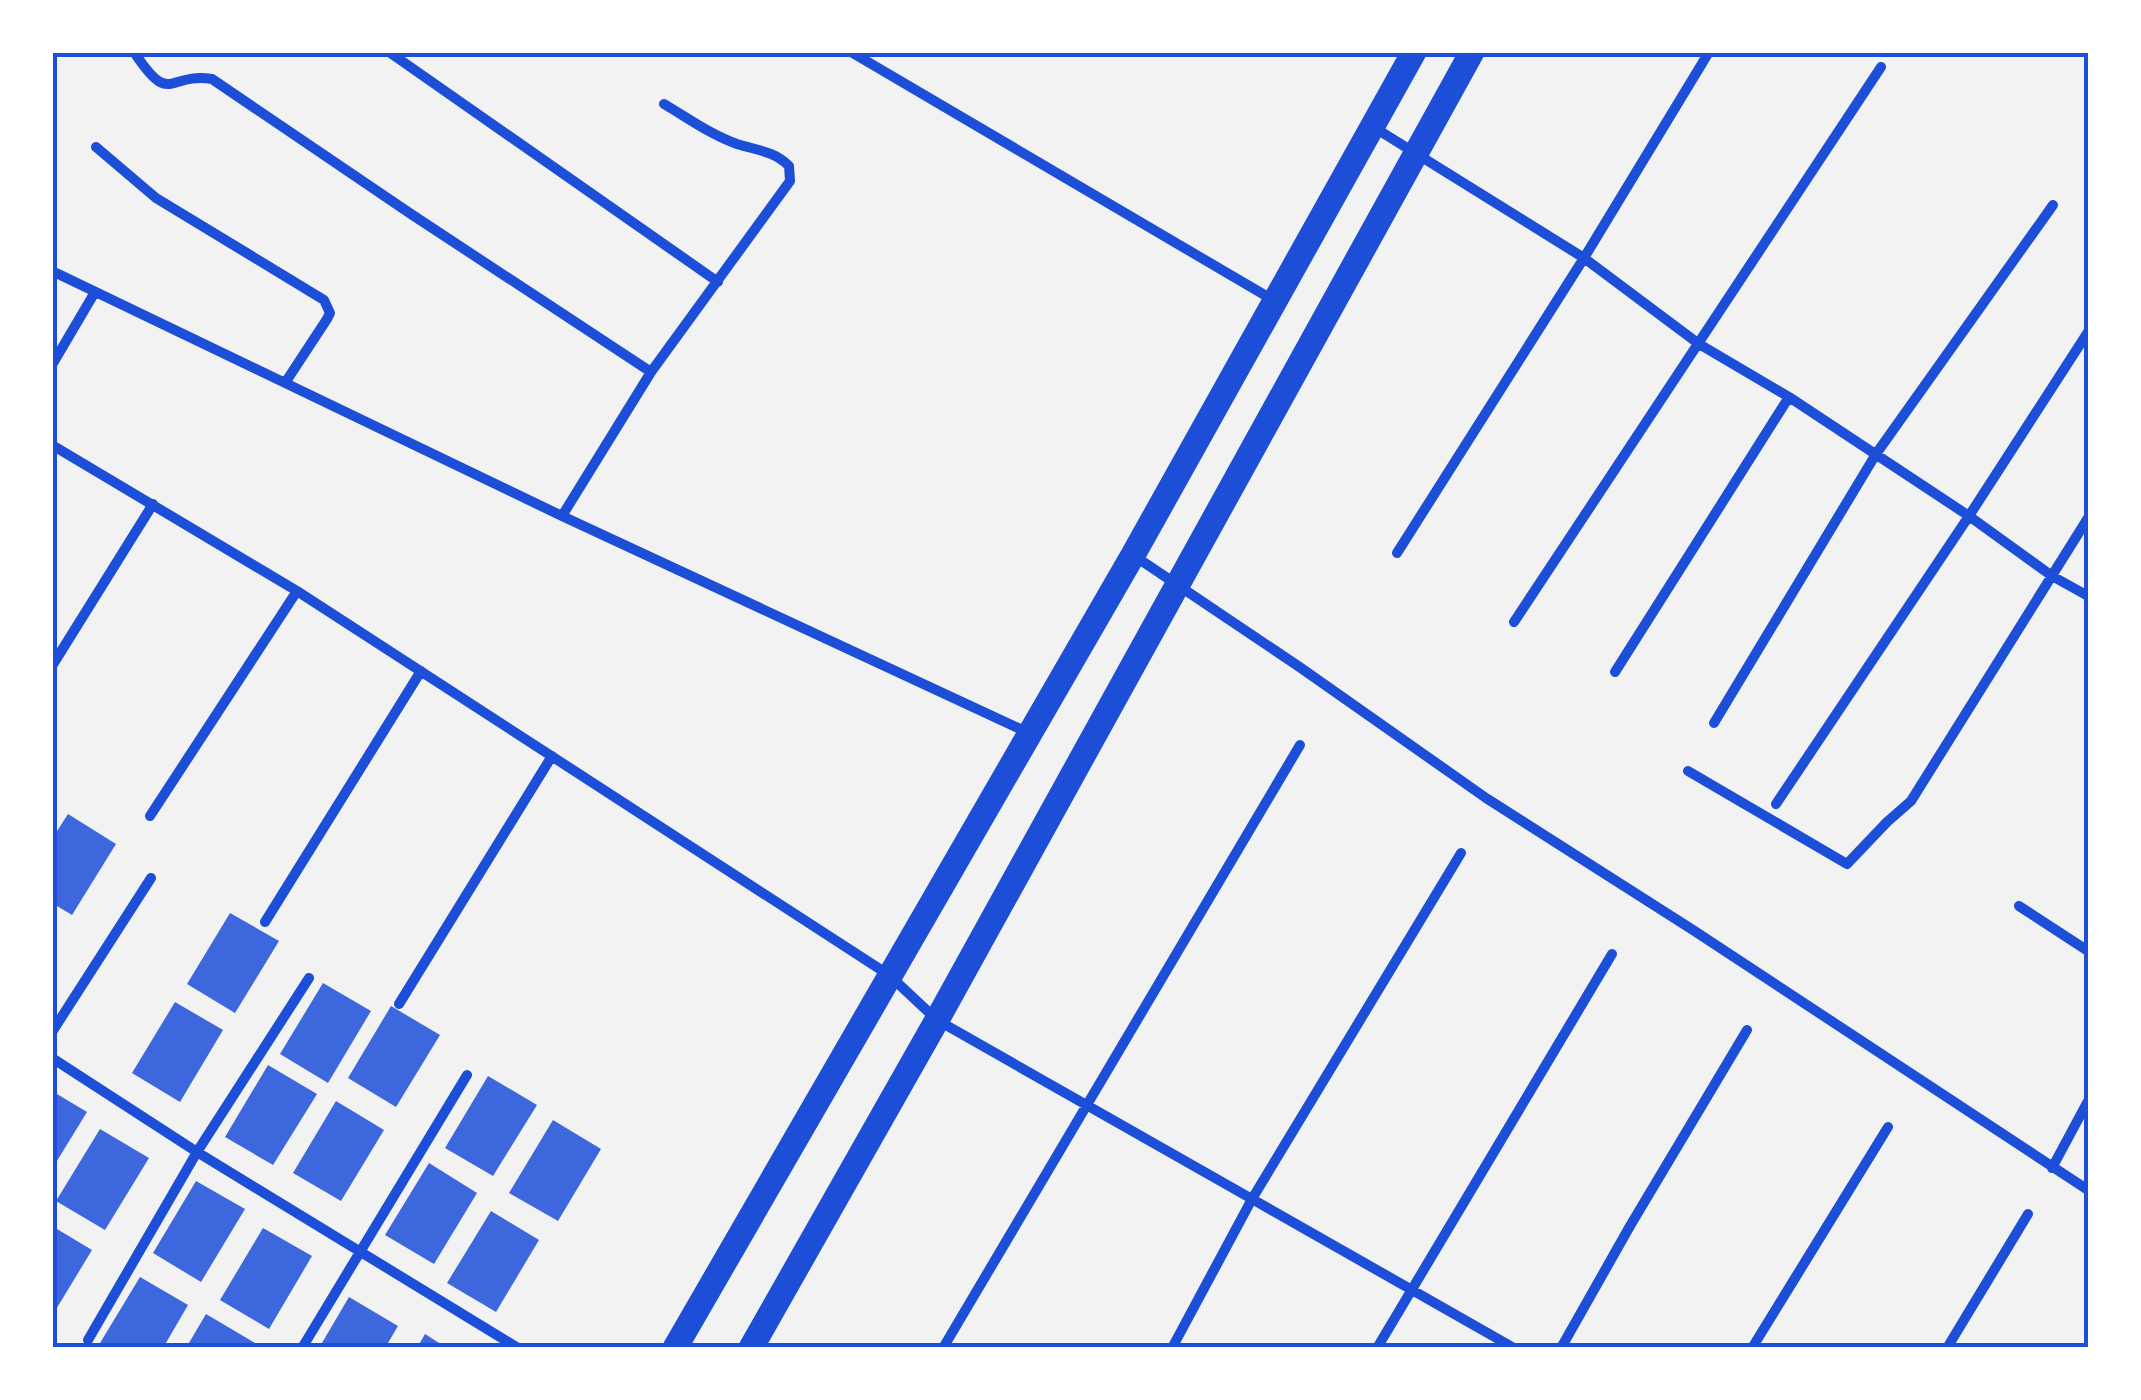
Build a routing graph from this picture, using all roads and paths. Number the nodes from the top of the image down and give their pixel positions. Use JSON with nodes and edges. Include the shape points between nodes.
{"nodes":[{"id":1,"x":134,"y":52,"type":"edge"},
{"id":2,"x":389,"y":52,"type":"edge"},
{"id":3,"x":851,"y":52,"type":"edge"},
{"id":4,"x":1414,"y":52,"type":"edge"},
{"id":5,"x":1472,"y":52,"type":"edge"},
{"id":6,"x":1709,"y":52,"type":"edge"},
{"id":7,"x":1881,"y":67,"type":"dead end"},
{"id":8,"x":664,"y":104,"type":"dead end"},
{"id":9,"x":1373,"y":128,"type":"junction"},
{"id":10,"x":96,"y":147,"type":"dead end"},
{"id":11,"x":1416,"y":154,"type":"junction"},
{"id":12,"x":2053,"y":205,"type":"dead end"},
{"id":13,"x":1584,"y":258,"type":"junction"},
{"id":14,"x":52,"y":272,"type":"edge"},
{"id":15,"x":718,"y":282,"type":"junction"},
{"id":16,"x":95,"y":292,"type":"junction"},
{"id":17,"x":1274,"y":301,"type":"junction"},
{"id":18,"x":2088,"y":332,"type":"edge"},
{"id":19,"x":1698,"y":344,"type":"junction"},
{"id":20,"x":52,"y":365,"type":"edge"},
{"id":21,"x":651,"y":372,"type":"junction"},
{"id":22,"x":285,"y":384,"type":"junction"},
{"id":23,"x":1790,"y":397,"type":"junction"},
{"id":24,"x":52,"y":445,"type":"edge"},
{"id":25,"x":1876,"y":454,"type":"junction"},
{"id":26,"x":152,"y":504,"type":"junction"},
{"id":27,"x":562,"y":516,"type":"junction"},
{"id":28,"x":1969,"y":516,"type":"junction"},
{"id":29,"x":2088,"y":518,"type":"edge"},
{"id":30,"x":1397,"y":554,"type":"dead end"},
{"id":31,"x":1133,"y":555,"type":"junction"},
{"id":32,"x":2052,"y":576,"type":"junction"},
{"id":33,"x":1179,"y":586,"type":"junction"},
{"id":34,"x":298,"y":590,"type":"junction"},
{"id":35,"x":2088,"y":596,"type":"edge"},
{"id":36,"x":1514,"y":622,"type":"dead end"},
{"id":37,"x":52,"y":666,"type":"edge"},
{"id":38,"x":421,"y":671,"type":"junction"},
{"id":39,"x":1614,"y":672,"type":"dead end"},
{"id":40,"x":1714,"y":723,"type":"dead end"},
{"id":41,"x":1030,"y":734,"type":"junction"},
{"id":42,"x":1300,"y":745,"type":"dead end"},
{"id":43,"x":552,"y":756,"type":"junction"},
{"id":44,"x":1688,"y":771,"type":"dead end"},
{"id":45,"x":1776,"y":804,"type":"dead end"},
{"id":46,"x":150,"y":816,"type":"dead end"},
{"id":47,"x":1460,"y":853,"type":"dead end"},
{"id":48,"x":151,"y":878,"type":"dead end"},
{"id":49,"x":2020,"y":906,"type":"dead end"},
{"id":50,"x":265,"y":922,"type":"dead end"},
{"id":51,"x":2088,"y":951,"type":"edge"},
{"id":52,"x":1612,"y":954,"type":"dead end"},
{"id":53,"x":889,"y":975,"type":"junction"},
{"id":54,"x":309,"y":978,"type":"dead end"},
{"id":55,"x":399,"y":1004,"type":"dead end"},
{"id":56,"x":937,"y":1020,"type":"junction"},
{"id":57,"x":1748,"y":1030,"type":"dead end"},
{"id":58,"x":52,"y":1032,"type":"edge"},
{"id":59,"x":52,"y":1058,"type":"edge"},
{"id":60,"x":467,"y":1075,"type":"dead end"},
{"id":61,"x":2088,"y":1102,"type":"edge"},
{"id":62,"x":1088,"y":1104,"type":"junction"},
{"id":63,"x":1888,"y":1128,"type":"dead end"},
{"id":64,"x":197,"y":1152,"type":"junction"},
{"id":65,"x":2052,"y":1168,"type":"junction"},
{"id":66,"x":2088,"y":1190,"type":"edge"},
{"id":67,"x":1252,"y":1199,"type":"junction"},
{"id":68,"x":2028,"y":1214,"type":"dead end"},
{"id":69,"x":360,"y":1251,"type":"junction"},
{"id":70,"x":1411,"y":1289,"type":"junction"},
{"id":71,"x":88,"y":1340,"type":"dead end"},
{"id":72,"x":302,"y":1348,"type":"edge"},
{"id":73,"x":518,"y":1348,"type":"edge"},
{"id":74,"x":675,"y":1348,"type":"edge"},
{"id":75,"x":750,"y":1348,"type":"edge"},
{"id":76,"x":943,"y":1348,"type":"edge"},
{"id":77,"x":1172,"y":1348,"type":"edge"},
{"id":78,"x":1378,"y":1348,"type":"edge"},
{"id":79,"x":1514,"y":1348,"type":"edge"},
{"id":80,"x":1561,"y":1348,"type":"edge"},
{"id":81,"x":1752,"y":1348,"type":"edge"},
{"id":82,"x":1947,"y":1348,"type":"edge"}],
"edges":[{"from":1,"to":21,"type":"street","via":[[161,83],[212,78]]},
{"from":2,"to":15,"type":"street"},
{"from":3,"to":17,"type":"street"},
{"from":4,"to":9,"type":"main road"},
{"from":5,"to":11,"type":"main road"},
{"from":6,"to":13,"type":"street"},
{"from":7,"to":19,"type":"street"},
{"from":8,"to":15,"type":"street","via":[[721,137],[782,159],[791,172]]},
{"from":9,"to":11,"type":"street"},
{"from":9,"to":17,"type":"main road"},
{"from":10,"to":22,"type":"street","via":[[156,198],[324,300],[330,313]]},
{"from":11,"to":13,"type":"street"},
{"from":11,"to":33,"type":"main road"},
{"from":12,"to":25,"type":"street"},
{"from":13,"to":19,"type":"street"},
{"from":13,"to":30,"type":"street"},
{"from":14,"to":16,"type":"street"},
{"from":15,"to":21,"type":"street"},
{"from":16,"to":20,"type":"street"},
{"from":16,"to":22,"type":"street"},
{"from":17,"to":31,"type":"main road"},
{"from":18,"to":28,"type":"street"},
{"from":19,"to":23,"type":"street"},
{"from":19,"to":36,"type":"street"},
{"from":21,"to":27,"type":"street"},
{"from":22,"to":27,"type":"street"},
{"from":23,"to":25,"type":"street"},
{"from":23,"to":39,"type":"street"},
{"from":24,"to":26,"type":"street"},
{"from":25,"to":28,"type":"street"},
{"from":25,"to":40,"type":"street"},
{"from":26,"to":34,"type":"street"},
{"from":26,"to":37,"type":"street"},
{"from":27,"to":41,"type":"street"},
{"from":28,"to":32,"type":"street"},
{"from":28,"to":45,"type":"street"},
{"from":29,"to":32,"type":"street"},
{"from":31,"to":33,"type":"street"},
{"from":31,"to":41,"type":"main road"},
{"from":32,"to":35,"type":"street"},
{"from":32,"to":44,"type":"street","via":[[1911,801],[1847,864]]},
{"from":33,"to":56,"type":"main road"},
{"from":33,"to":65,"type":"street","via":[[1486,798]]},
{"from":34,"to":38,"type":"street"},
{"from":34,"to":46,"type":"street"},
{"from":38,"to":43,"type":"street"},
{"from":38,"to":50,"type":"street"},
{"from":41,"to":53,"type":"main road"},
{"from":42,"to":62,"type":"street"},
{"from":43,"to":53,"type":"street"},
{"from":43,"to":55,"type":"street"},
{"from":47,"to":67,"type":"street"},
{"from":48,"to":58,"type":"street"},
{"from":49,"to":51,"type":"street"},
{"from":52,"to":70,"type":"street"},
{"from":53,"to":56,"type":"street"},
{"from":53,"to":74,"type":"main road"},
{"from":54,"to":64,"type":"street"},
{"from":56,"to":62,"type":"street"},
{"from":56,"to":75,"type":"main road"},
{"from":57,"to":80,"type":"street"},
{"from":59,"to":64,"type":"street"},
{"from":60,"to":69,"type":"street"},
{"from":61,"to":65,"type":"street"},
{"from":62,"to":67,"type":"street"},
{"from":62,"to":76,"type":"street"},
{"from":63,"to":81,"type":"street"},
{"from":64,"to":69,"type":"street"},
{"from":64,"to":71,"type":"street"},
{"from":65,"to":66,"type":"street"},
{"from":67,"to":70,"type":"street"},
{"from":67,"to":77,"type":"street"},
{"from":68,"to":82,"type":"street"},
{"from":69,"to":72,"type":"street"},
{"from":69,"to":73,"type":"street"},
{"from":70,"to":78,"type":"street"},
{"from":70,"to":79,"type":"street"}]}
